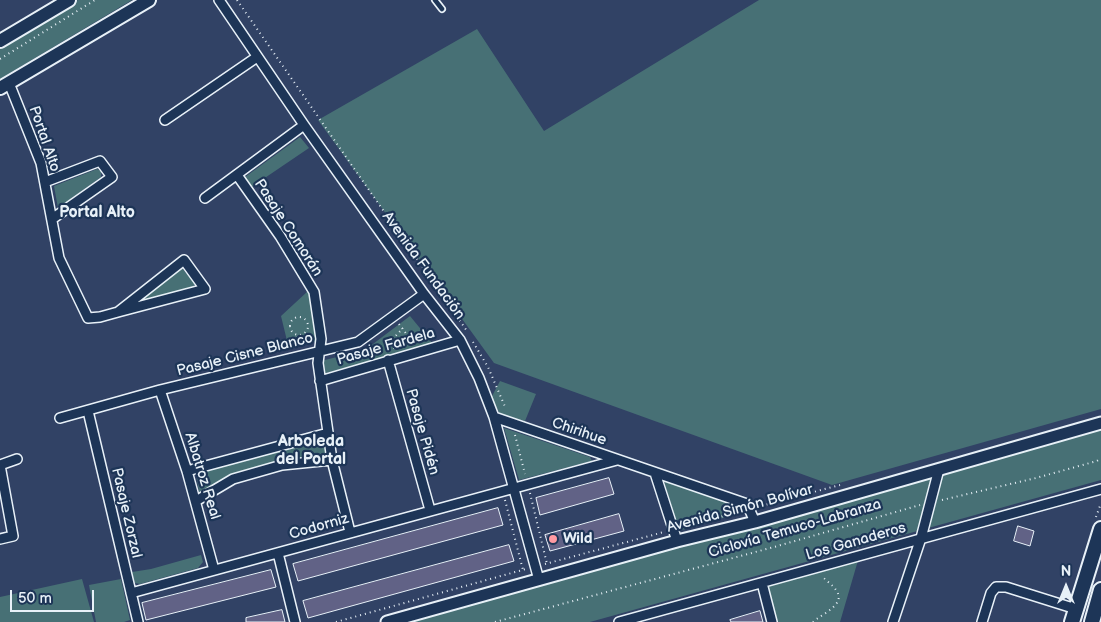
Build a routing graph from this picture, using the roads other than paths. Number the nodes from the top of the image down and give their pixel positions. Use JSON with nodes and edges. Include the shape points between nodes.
{"nodes":[{"id":1,"x":69,"y":0,"type":"edge"},
{"id":2,"x":150,"y":0,"type":"edge"},
{"id":3,"x":219,"y":0,"type":"edge"},
{"id":4,"x":435,"y":0,"type":"edge"},
{"id":5,"x":442,"y":9,"type":"dead end"},
{"id":6,"x":0,"y":41,"type":"edge"},
{"id":7,"x":257,"y":57,"type":"junction"},
{"id":8,"x":4,"y":86,"type":"edge"},
{"id":9,"x":165,"y":120,"type":"dead end"},
{"id":10,"x":304,"y":125,"type":"junction"},
{"id":11,"x":237,"y":175,"type":"junction"},
{"id":12,"x":45,"y":182,"type":"junction"},
{"id":13,"x":205,"y":198,"type":"dead end"},
{"id":14,"x":52,"y":219,"type":"junction"},
{"id":15,"x":424,"y":294,"type":"junction"},
{"id":16,"x":118,"y":312,"type":"junction"},
{"id":17,"x":460,"y":340,"type":"junction"},
{"id":18,"x":319,"y":351,"type":"junction"},
{"id":19,"x":388,"y":360,"type":"junction"},
{"id":20,"x":320,"y":381,"type":"junction"},
{"id":21,"x":160,"y":390,"type":"junction"},
{"id":22,"x":88,"y":410,"type":"junction"},
{"id":23,"x":494,"y":417,"type":"junction"},
{"id":24,"x":60,"y":418,"type":"dead end"},
{"id":25,"x":1101,"y":423,"type":"edge"},
{"id":26,"x":328,"y":434,"type":"junction"},
{"id":27,"x":17,"y":459,"type":"dead end"},
{"id":28,"x":332,"y":460,"type":"junction"},
{"id":29,"x":617,"y":460,"type":"junction"},
{"id":30,"x":0,"y":465,"type":"edge"},
{"id":31,"x":939,"y":469,"type":"junction"},
{"id":32,"x":187,"y":471,"type":"junction"},
{"id":33,"x":655,"y":473,"type":"junction"},
{"id":34,"x":514,"y":488,"type":"junction"},
{"id":35,"x":1101,"y":489,"type":"edge"},
{"id":36,"x":196,"y":501,"type":"junction"},
{"id":37,"x":430,"y":510,"type":"junction"},
{"id":38,"x":755,"y":522,"type":"junction"},
{"id":39,"x":1101,"y":529,"type":"edge"},
{"id":40,"x":350,"y":532,"type":"junction"},
{"id":41,"x":0,"y":538,"type":"edge"},
{"id":42,"x":920,"y":538,"type":"junction"},
{"id":43,"x":677,"y":541,"type":"junction"},
{"id":44,"x":278,"y":553,"type":"junction"},
{"id":45,"x":214,"y":570,"type":"junction"},
{"id":46,"x":539,"y":580,"type":"junction"},
{"id":47,"x":762,"y":583,"type":"junction"},
{"id":48,"x":1101,"y":590,"type":"edge"},
{"id":49,"x":131,"y":592,"type":"junction"},
{"id":50,"x":1074,"y":616,"type":"edge"},
{"id":51,"x":1095,"y":618,"type":"edge"},
{"id":52,"x":138,"y":622,"type":"edge"},
{"id":53,"x":296,"y":622,"type":"edge"},
{"id":54,"x":387,"y":622,"type":"edge"},
{"id":55,"x":619,"y":622,"type":"edge"},
{"id":56,"x":772,"y":622,"type":"edge"},
{"id":57,"x":893,"y":622,"type":"edge"},
{"id":58,"x":982,"y":622,"type":"edge"}],
"edges":[{"from":1,"to":6,"type":"main road"},
{"from":2,"to":8,"type":"main road"},
{"from":3,"to":7,"type":"street","name":"Avenida Fundación"},
{"from":4,"to":5,"type":"lane"},
{"from":7,"to":9,"type":"street"},
{"from":7,"to":10,"type":"street","name":"Avenida Fundación"},
{"from":8,"to":12,"type":"street","name":"Portal Alto","via":[[41,163]]},
{"from":10,"to":11,"type":"street"},
{"from":10,"to":15,"type":"street","name":"Avenida Fundación"},
{"from":11,"to":13,"type":"street"},
{"from":11,"to":18,"type":"street","name":"Pasaje Comorán","via":[[314,292],[321,339]]},
{"from":12,"to":14,"type":"street","name":"Portal Alto"},
{"from":12,"to":14,"type":"street","via":[[100,161],[112,177]]},
{"from":14,"to":16,"type":"street","name":"Portal Alto","via":[[59,258],[88,318]]},
{"from":15,"to":17,"type":"street","name":"Avenida Fundación"},
{"from":15,"to":18,"type":"street","name":"Pasaje Cisne Blanco","via":[[358,342]]},
{"from":16,"to":16,"type":"street","via":[[184,260],[205,289],[128,309]]},
{"from":17,"to":19,"type":"street","name":"Pasaje Fardela"},
{"from":17,"to":23,"type":"street","name":"Avenida Fundación"},
{"from":18,"to":20,"type":"street","name":"Pasaje Comorán"},
{"from":18,"to":21,"type":"street","name":"Pasaje Cisne Blanco"},
{"from":19,"to":20,"type":"street","name":"Pasaje Fardela"},
{"from":19,"to":37,"type":"street","name":"Pasaje Pidén"},
{"from":20,"to":26,"type":"street","name":"Pasaje Comorán"},
{"from":21,"to":22,"type":"street","name":"Pasaje Cisne Blanco"},
{"from":21,"to":32,"type":"street","name":"Albatroz Real"},
{"from":22,"to":24,"type":"street","name":"Pasaje Cisne Blanco"},
{"from":22,"to":49,"type":"street","name":"Pasaje Zorzal"},
{"from":23,"to":29,"type":"street","name":"Chirihue"},
{"from":23,"to":34,"type":"street","name":"Avenida Fundación"},
{"from":25,"to":31,"type":"street","name":"Avenida Simón Bolívar"},
{"from":26,"to":28,"type":"street","name":"Pasaje Comorán"},
{"from":26,"to":32,"type":"street"},
{"from":27,"to":30,"type":"street"},
{"from":28,"to":36,"type":"street","via":[[282,465],[233,479]]},
{"from":28,"to":40,"type":"street","name":"Pasaje Comorán"},
{"from":29,"to":33,"type":"street","name":"Chirihue"},
{"from":29,"to":34,"type":"street","name":"Codorniz"},
{"from":30,"to":41,"type":"street","via":[[13,536]]},
{"from":31,"to":38,"type":"street","name":"Avenida Simón Bolívar"},
{"from":31,"to":42,"type":"street"},
{"from":32,"to":36,"type":"street","name":"Albatroz Real"},
{"from":33,"to":38,"type":"street","name":"Chirihue","via":[[747,504]]},
{"from":33,"to":43,"type":"street"},
{"from":34,"to":37,"type":"street","name":"Codorniz"},
{"from":34,"to":46,"type":"street","name":"Avenida Fundación"},
{"from":35,"to":42,"type":"street","name":"Los Ganaderos"},
{"from":36,"to":45,"type":"street","name":"Albatroz Real"},
{"from":37,"to":40,"type":"street","name":"Codorniz"},
{"from":38,"to":43,"type":"street","name":"Avenida Simón Bolívar"},
{"from":39,"to":50,"type":"main road"},
{"from":40,"to":44,"type":"street","name":"Codorniz"},
{"from":42,"to":47,"type":"street","name":"Los Ganaderos"},
{"from":42,"to":57,"type":"street"},
{"from":43,"to":46,"type":"street","name":"Avenida Simón Bolívar"},
{"from":44,"to":45,"type":"street","name":"Codorniz"},
{"from":44,"to":53,"type":"street"},
{"from":45,"to":49,"type":"street","name":"Codorniz"},
{"from":46,"to":54,"type":"street","name":"Avenida Simón Bolívar"},
{"from":47,"to":55,"type":"street","name":"Los Ganaderos"},
{"from":47,"to":56,"type":"street"},
{"from":48,"to":51,"type":"main road"},
{"from":49,"to":52,"type":"street","name":"Pasaje Zorzal"},
{"from":50,"to":58,"type":"street","via":[[1006,587],[996,587]]}]}
